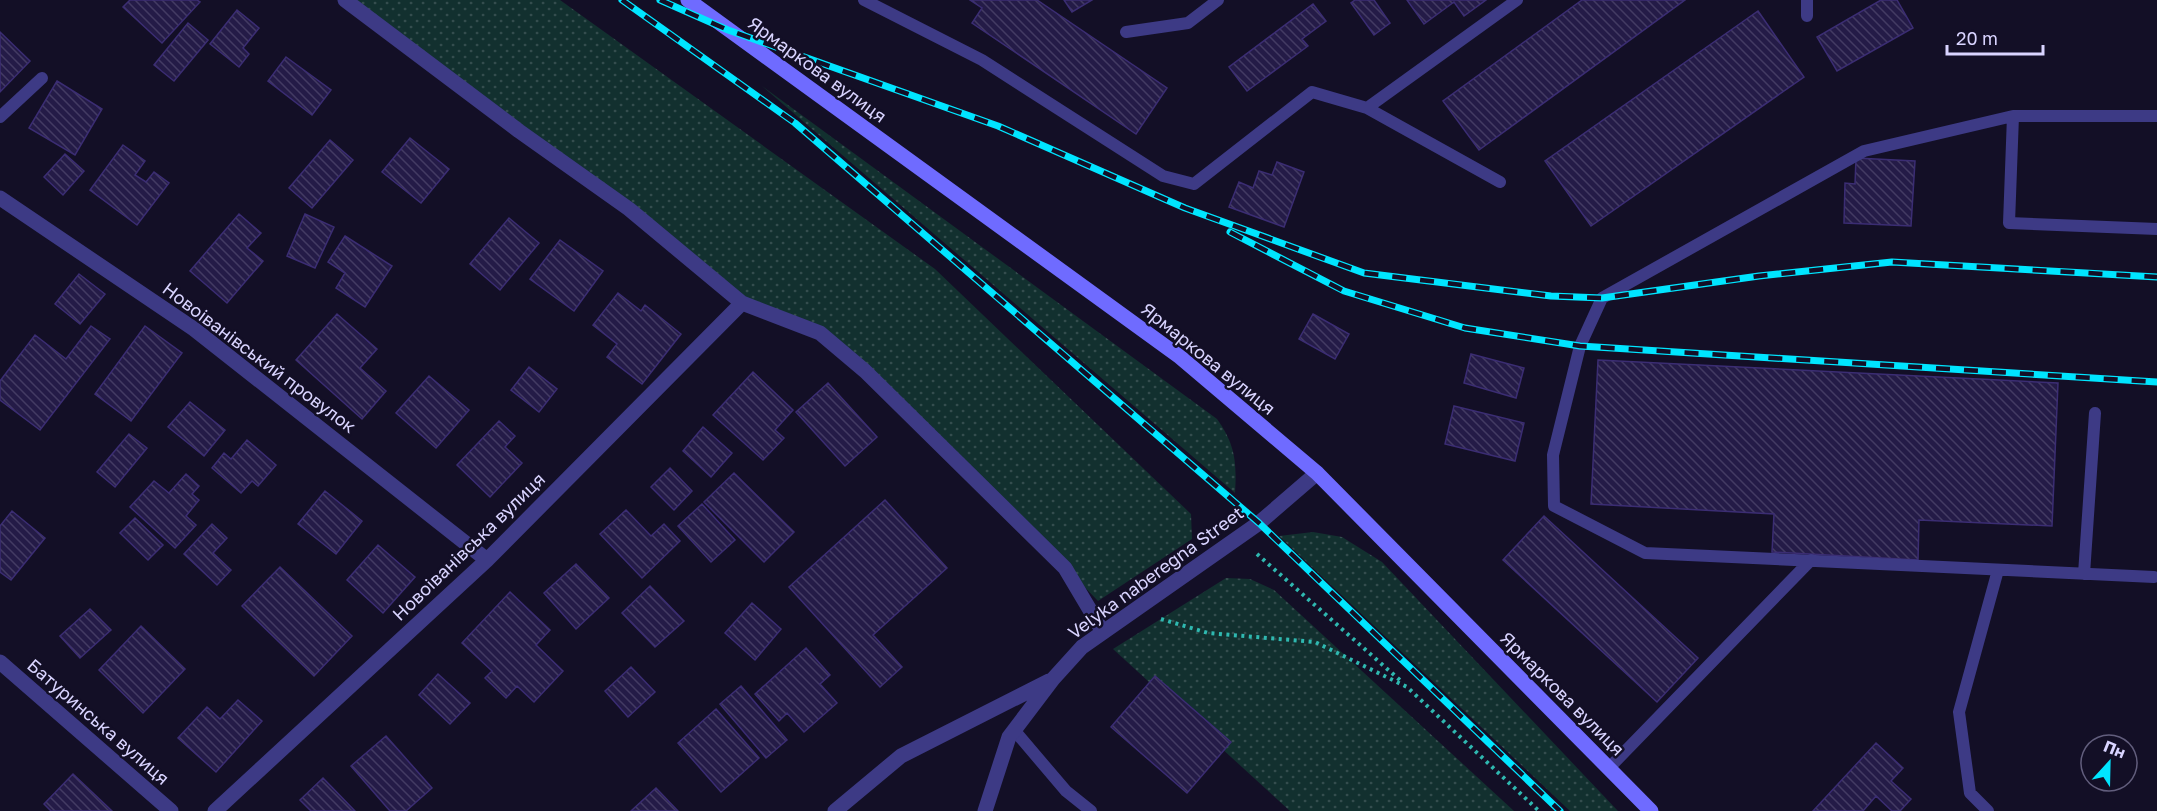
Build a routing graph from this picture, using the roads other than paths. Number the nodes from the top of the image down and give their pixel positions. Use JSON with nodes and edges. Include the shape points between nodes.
{"nodes":[{"id":1,"x":345,"y":0,"type":"edge"},
{"id":2,"x":687,"y":0,"type":"edge"},
{"id":3,"x":864,"y":0,"type":"edge"},
{"id":4,"x":1218,"y":0,"type":"edge"},
{"id":5,"x":1517,"y":0,"type":"edge"},
{"id":6,"x":1807,"y":0,"type":"edge"},
{"id":7,"x":1807,"y":16,"type":"dead end"},
{"id":8,"x":1126,"y":32,"type":"dead end"},
{"id":9,"x":42,"y":78,"type":"dead end"},
{"id":10,"x":1367,"y":108,"type":"junction"},
{"id":11,"x":2013,"y":116,"type":"junction"},
{"id":12,"x":2157,"y":116,"type":"edge"},
{"id":13,"x":0,"y":117,"type":"edge"},
{"id":14,"x":1500,"y":182,"type":"dead end"},
{"id":15,"x":0,"y":198,"type":"edge"},
{"id":16,"x":2157,"y":229,"type":"edge"},
{"id":17,"x":742,"y":303,"type":"junction"},
{"id":18,"x":2095,"y":413,"type":"dead end"},
{"id":19,"x":1317,"y":473,"type":"junction"},
{"id":20,"x":487,"y":560,"type":"junction"},
{"id":21,"x":1810,"y":560,"type":"junction"},
{"id":22,"x":1998,"y":570,"type":"junction"},
{"id":23,"x":2084,"y":574,"type":"junction"},
{"id":24,"x":2154,"y":577,"type":"dead end"},
{"id":25,"x":1103,"y":632,"type":"junction"},
{"id":26,"x":0,"y":662,"type":"edge"},
{"id":27,"x":1053,"y":679,"type":"junction"},
{"id":28,"x":1014,"y":730,"type":"junction"},
{"id":29,"x":1608,"y":768,"type":"junction"},
{"id":30,"x":171,"y":811,"type":"edge"},
{"id":31,"x":215,"y":811,"type":"edge"},
{"id":32,"x":835,"y":811,"type":"edge"},
{"id":33,"x":985,"y":811,"type":"edge"},
{"id":34,"x":1091,"y":811,"type":"edge"},
{"id":35,"x":1651,"y":811,"type":"edge"},
{"id":36,"x":1988,"y":811,"type":"edge"}],
"edges":[{"from":1,"to":17,"type":"street","via":[[629,209]]},
{"from":2,"to":19,"type":"main road","name":"Ярмаркова вулиця","via":[[1180,357]]},
{"from":3,"to":10,"type":"lane","via":[[982,60],[1163,176],[1194,184],[1311,92]]},
{"from":4,"to":8,"type":"lane","via":[[1188,23]]},
{"from":5,"to":10,"type":"lane"},
{"from":6,"to":7,"type":"lane"},
{"from":9,"to":13,"type":"lane"},
{"from":10,"to":14,"type":"lane"},
{"from":11,"to":12,"type":"lane"},
{"from":11,"to":16,"type":"lane","via":[[2009,223]]},
{"from":11,"to":21,"type":"lane","via":[[1864,151],[1602,298],[1580,346],[1553,455],[1554,506],[1645,553]]},
{"from":15,"to":20,"type":"street","name":"Новоіванівський провулок","via":[[194,330]]},
{"from":17,"to":20,"type":"street","name":"Новоіванівська вулиця"},
{"from":17,"to":25,"type":"street","via":[[820,333],[865,371],[1065,568]]},
{"from":18,"to":23,"type":"lane"},
{"from":19,"to":25,"type":"street","name":"Velyka naberegna Street","via":[[1238,537]]},
{"from":19,"to":29,"type":"main road","name":"Ярмаркова вулиця"},
{"from":20,"to":31,"type":"street","name":"Новоіванівська вулиця"},
{"from":21,"to":22,"type":"lane"},
{"from":21,"to":29,"type":"lane"},
{"from":22,"to":23,"type":"lane"},
{"from":22,"to":36,"type":"lane","via":[[1959,712],[1970,793]]},
{"from":23,"to":24,"type":"lane"},
{"from":25,"to":27,"type":"street","name":"Velyka naberegna Street","via":[[1082,647]]},
{"from":26,"to":30,"type":"street","name":"Батуринська вулиця"},
{"from":27,"to":28,"type":"street","name":"Velyka naberegna Street"},
{"from":27,"to":32,"type":"street","via":[[901,756]]},
{"from":28,"to":33,"type":"street","name":"Velyka naberegna Street"},
{"from":28,"to":34,"type":"lane","via":[[1066,790]]},
{"from":29,"to":35,"type":"main road","name":"Ярмаркова вулиця"}]}
